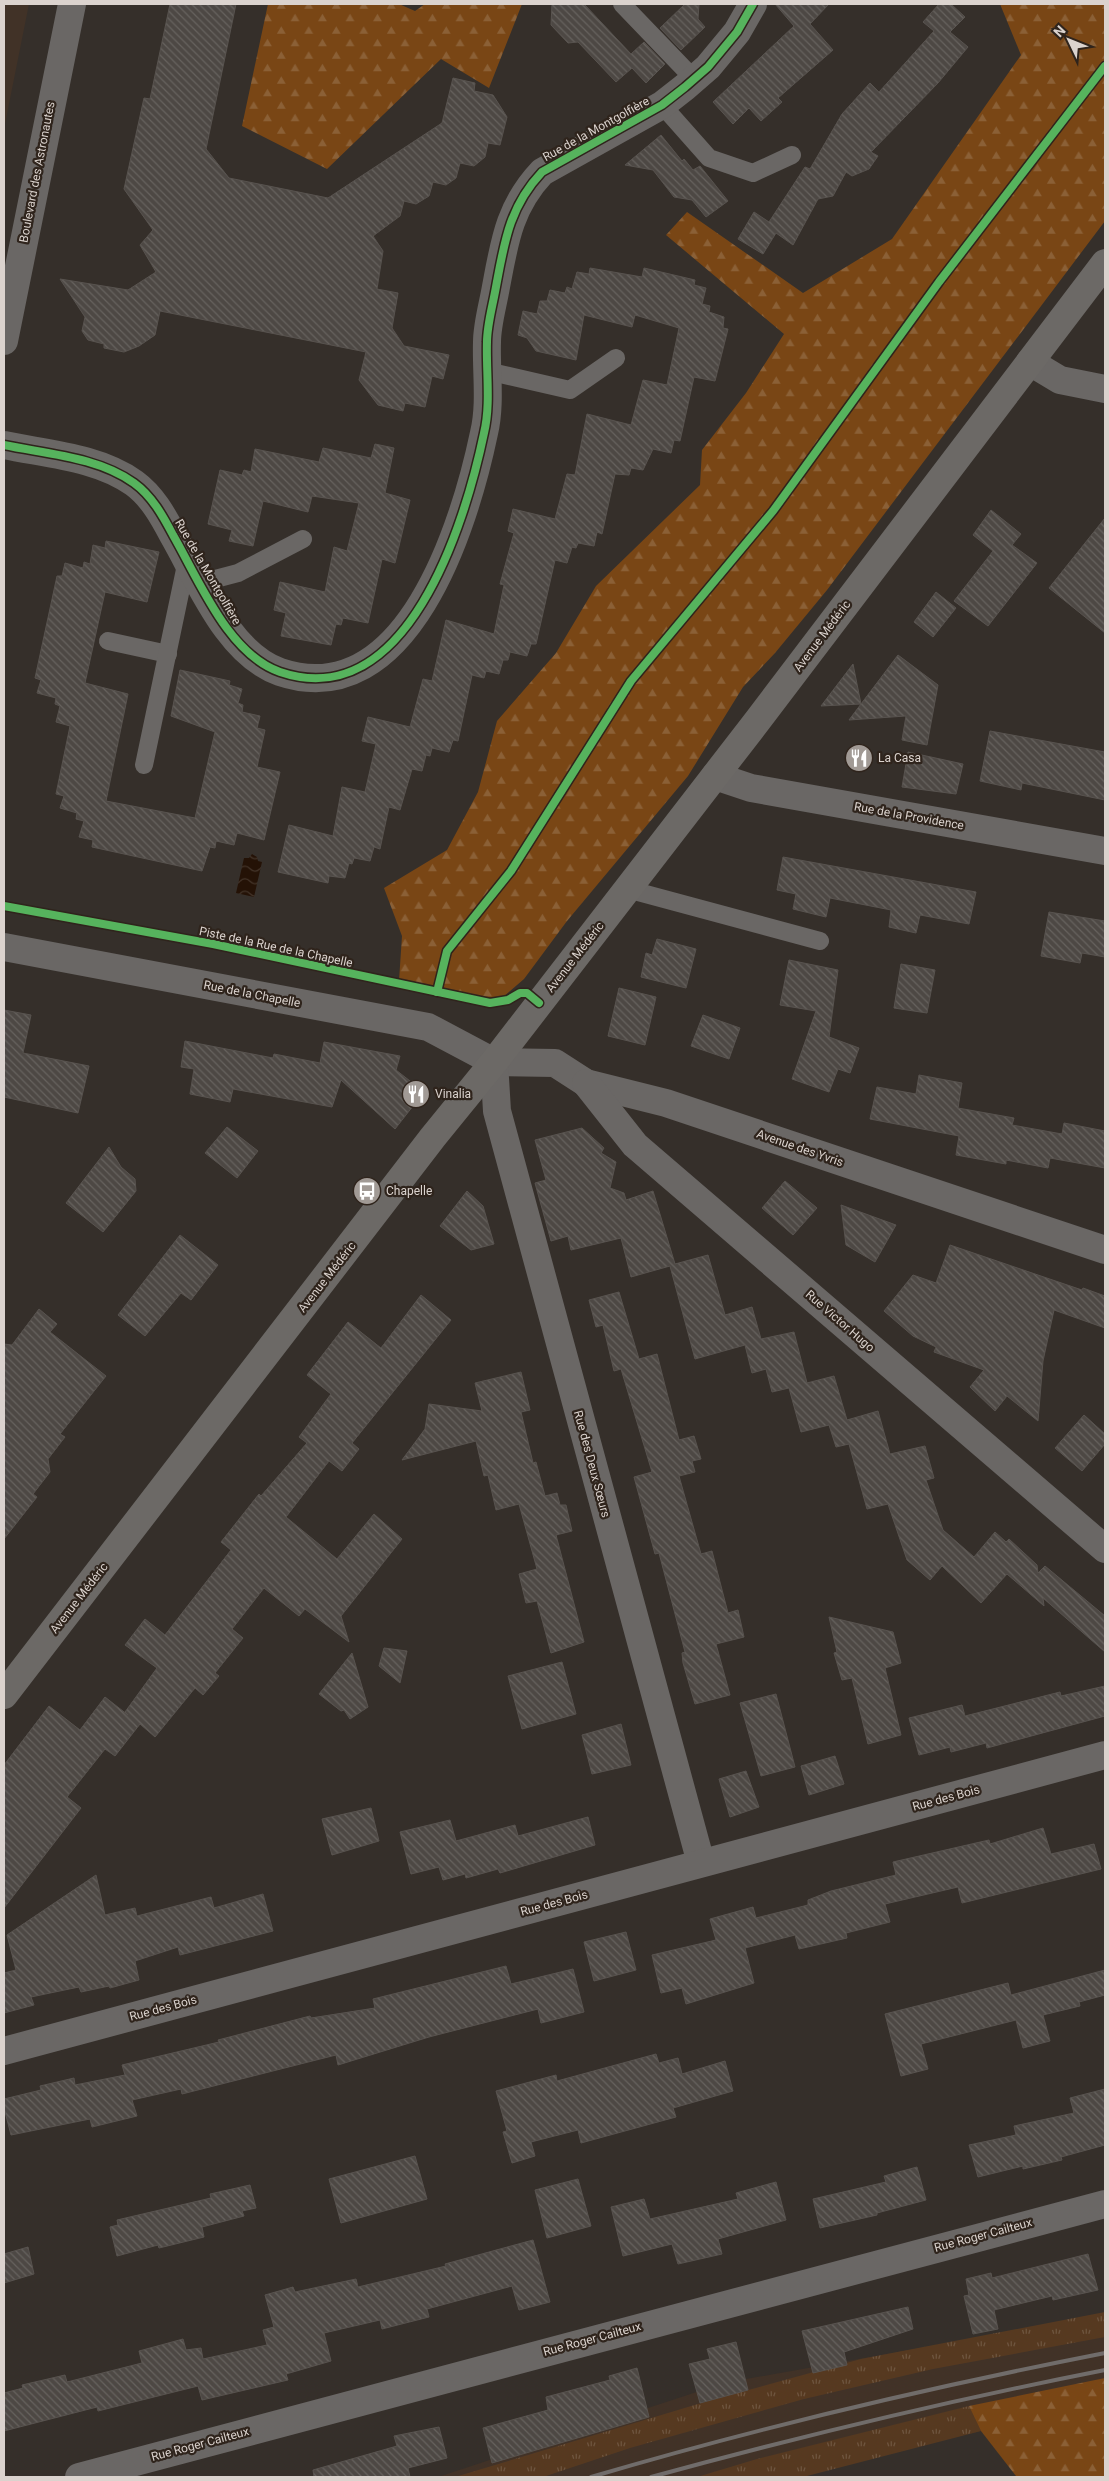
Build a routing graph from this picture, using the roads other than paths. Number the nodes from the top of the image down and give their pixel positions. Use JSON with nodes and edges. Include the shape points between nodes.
{"nodes":[{"id":1,"x":72,"y":4,"type":"edge"},
{"id":2,"x":622,"y":4,"type":"edge"},
{"id":3,"x":753,"y":4,"type":"edge"},
{"id":4,"x":694,"y":79,"type":"junction"},
{"id":5,"x":662,"y":105,"type":"junction"},
{"id":6,"x":792,"y":155,"type":"dead end"},
{"id":7,"x":1105,"y":263,"type":"edge"},
{"id":8,"x":4,"y":341,"type":"edge"},
{"id":9,"x":616,"y":358,"type":"dead end"},
{"id":10,"x":1030,"y":362,"type":"junction"},
{"id":11,"x":487,"y":371,"type":"junction"},
{"id":12,"x":1105,"y":389,"type":"edge"},
{"id":13,"x":4,"y":445,"type":"edge"},
{"id":14,"x":303,"y":539,"type":"dead end"},
{"id":15,"x":194,"y":572,"type":"junction"},
{"id":16,"x":108,"y":641,"type":"dead end"},
{"id":17,"x":168,"y":654,"type":"junction"},
{"id":18,"x":144,"y":766,"type":"dead end"},
{"id":19,"x":715,"y":776,"type":"junction"},
{"id":20,"x":1105,"y":850,"type":"edge"},
{"id":21,"x":627,"y":889,"type":"junction"},
{"id":22,"x":820,"y":941,"type":"dead end"},
{"id":23,"x":4,"y":947,"type":"edge"},
{"id":24,"x":494,"y":1062,"type":"junction"},
{"id":25,"x":586,"y":1083,"type":"junction"},
{"id":26,"x":1105,"y":1250,"type":"edge"},
{"id":27,"x":1105,"y":1549,"type":"edge"},
{"id":28,"x":4,"y":1696,"type":"edge"},
{"id":29,"x":1105,"y":1755,"type":"edge"},
{"id":30,"x":701,"y":1863,"type":"junction"},
{"id":31,"x":4,"y":2051,"type":"edge"},
{"id":32,"x":1105,"y":2204,"type":"edge"},
{"id":33,"x":78,"y":2477,"type":"edge"}],
"edges":[{"from":1,"to":8,"type":"street","name":"Boulevard des Astronautes"},
{"from":2,"to":4,"type":"lane"},
{"from":3,"to":4,"type":"street","name":"Rue de la Montgolfière","via":[[737,32]]},
{"from":4,"to":5,"type":"street","name":"Rue de la Montgolfière"},
{"from":5,"to":6,"type":"lane","via":[[709,158],[753,173]]},
{"from":5,"to":11,"type":"street","name":"Rue de la Montgolfière","via":[[542,172],[527,188],[514,212],[505,241],[487,339]]},
{"from":7,"to":10,"type":"main road","name":"Avenue Médéric"},
{"from":9,"to":11,"type":"lane","via":[[570,390]]},
{"from":10,"to":12,"type":"street","via":[[1060,380]]},
{"from":10,"to":19,"type":"main road","name":"Avenue Médéric"},
{"from":11,"to":15,"type":"street","name":"Rue de la Montgolfière","via":[[485,431],[462,519],[435,581],[406,629],[387,650],[363,666],[337,675],[305,678],[279,672],[254,658],[234,640]]},
{"from":13,"to":15,"type":"street","name":"Rue de la Montgolfière","via":[[94,464],[136,484],[158,508]]},
{"from":14,"to":15,"type":"lane","via":[[238,573]]},
{"from":15,"to":17,"type":"lane"},
{"from":16,"to":17,"type":"lane"},
{"from":17,"to":18,"type":"lane"},
{"from":19,"to":20,"type":"street","name":"Rue de la Providence","via":[[751,788]]},
{"from":19,"to":21,"type":"main road","name":"Avenue Médéric"},
{"from":21,"to":22,"type":"lane"},
{"from":21,"to":24,"type":"main road","name":"Avenue Médéric"},
{"from":23,"to":24,"type":"street","name":"Rue de la Chapelle","via":[[428,1027]]},
{"from":24,"to":25,"type":"street","name":"Avenue des Yvris","via":[[555,1064]]},
{"from":24,"to":28,"type":"main road","name":"Avenue Médéric"},
{"from":24,"to":30,"type":"street","name":"Rue des Deux Sœurs","via":[[497,1111]]},
{"from":25,"to":26,"type":"street","name":"Avenue des Yvris","via":[[666,1102]]},
{"from":25,"to":27,"type":"street","name":"Rue Victor Hugo","via":[[635,1145]]},
{"from":29,"to":30,"type":"street","name":"Rue des Bois"},
{"from":30,"to":31,"type":"street","name":"Rue des Bois"},
{"from":32,"to":33,"type":"street","name":"Rue Roger Cailteux"}]}
